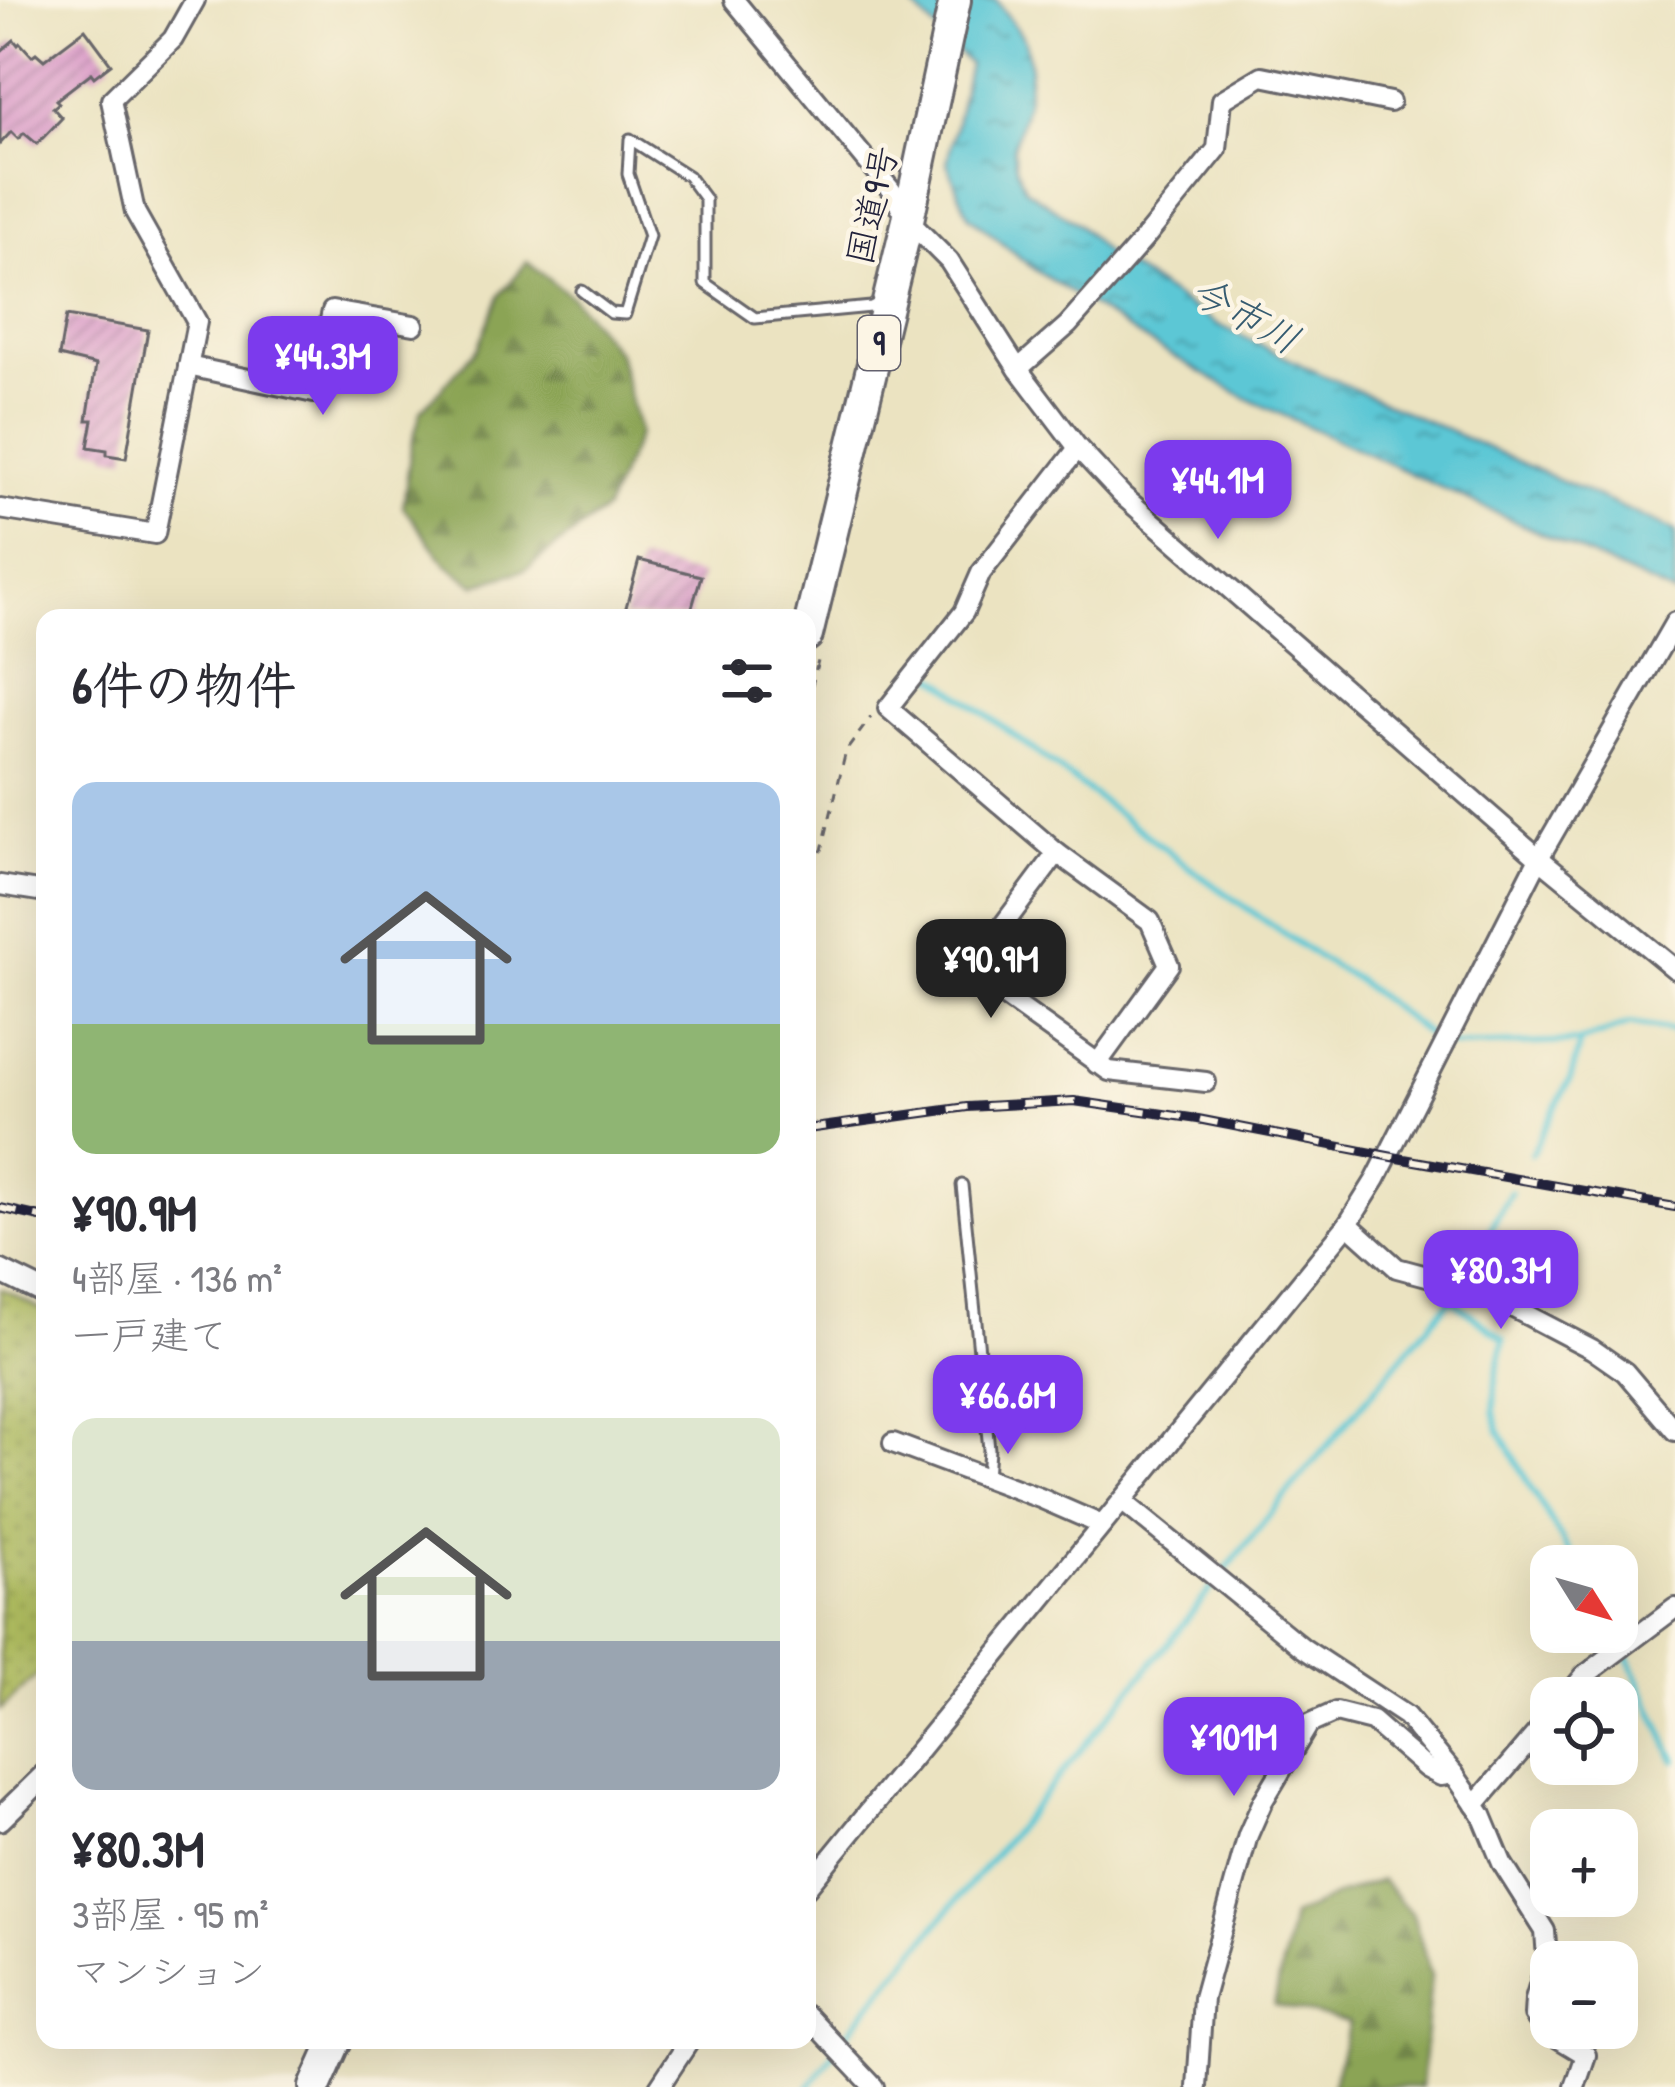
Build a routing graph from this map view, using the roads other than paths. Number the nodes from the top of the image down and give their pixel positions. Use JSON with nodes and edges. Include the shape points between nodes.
{"nodes":[{"id":1,"x":195,"y":0,"type":"edge"},
{"id":2,"x":734,"y":0,"type":"edge"},
{"id":3,"x":955,"y":0,"type":"edge"},
{"id":4,"x":1390,"y":102,"type":"dead end"},
{"id":5,"x":908,"y":220,"type":"junction"},
{"id":6,"x":581,"y":291,"type":"dead end"},
{"id":7,"x":890,"y":298,"type":"junction"},
{"id":8,"x":415,"y":325,"type":"dead end"},
{"id":9,"x":188,"y":366,"type":"junction"},
{"id":10,"x":1018,"y":369,"type":"junction"},
{"id":11,"x":1078,"y":448,"type":"junction"},
{"id":12,"x":0,"y":508,"type":"edge"},
{"id":13,"x":813,"y":609,"type":"edge"},
{"id":14,"x":1673,"y":630,"type":"edge"},
{"id":15,"x":1057,"y":853,"type":"junction"},
{"id":16,"x":1539,"y":858,"type":"junction"},
{"id":17,"x":0,"y":884,"type":"edge"},
{"id":18,"x":36,"y":890,"type":"edge"},
{"id":19,"x":1675,"y":968,"type":"edge"},
{"id":20,"x":1097,"y":1064,"type":"junction"},
{"id":21,"x":1206,"y":1082,"type":"dead end"},
{"id":22,"x":962,"y":1185,"type":"dead end"},
{"id":23,"x":1348,"y":1224,"type":"junction"},
{"id":24,"x":0,"y":1271,"type":"edge"},
{"id":25,"x":36,"y":1289,"type":"edge"},
{"id":26,"x":1675,"y":1431,"type":"edge"},
{"id":27,"x":893,"y":1443,"type":"dead end"},
{"id":28,"x":987,"y":1478,"type":"junction"},
{"id":29,"x":1122,"y":1501,"type":"junction"},
{"id":30,"x":1102,"y":1525,"type":"junction"},
{"id":31,"x":1675,"y":1608,"type":"edge"},
{"id":32,"x":1583,"y":1677,"type":"edge"},
{"id":33,"x":1530,"y":1740,"type":"edge"},
{"id":34,"x":1454,"y":1774,"type":"junction"},
{"id":35,"x":36,"y":1784,"type":"edge"},
{"id":36,"x":1475,"y":1804,"type":"junction"},
{"id":37,"x":0,"y":1819,"type":"edge"},
{"id":38,"x":816,"y":1876,"type":"edge"},
{"id":39,"x":816,"y":2026,"type":"edge"},
{"id":40,"x":332,"y":2049,"type":"edge"},
{"id":41,"x":684,"y":2049,"type":"edge"},
{"id":42,"x":315,"y":2087,"type":"edge"},
{"id":43,"x":659,"y":2087,"type":"edge"},
{"id":44,"x":874,"y":2087,"type":"edge"},
{"id":45,"x":1197,"y":2087,"type":"edge"},
{"id":46,"x":1575,"y":2087,"type":"edge"}],
"edges":[{"from":1,"to":9,"type":"street","via":[[173,39],[111,100],[135,212],[197,322]]},
{"from":2,"to":5,"type":"street"},
{"from":3,"to":5,"type":"highway","name":"国道9号","number":"9"},
{"from":4,"to":10,"type":"street","via":[[1262,76],[1222,100],[1217,149],[1074,317]]},
{"from":5,"to":7,"type":"highway","name":"国道9号","number":"9"},
{"from":5,"to":10,"type":"street","via":[[949,261]]},
{"from":6,"to":7,"type":"lane","via":[[610,313],[625,314],[649,236],[628,174],[630,139],[688,176],[705,200],[705,283],[755,318],[871,307]]},
{"from":7,"to":13,"type":"highway","name":"国道9号","number":"9"},
{"from":8,"to":9,"type":"street","via":[[332,311],[314,393]]},
{"from":9,"to":12,"type":"street","via":[[155,534]]},
{"from":10,"to":11,"type":"street"},
{"from":11,"to":15,"type":"street","via":[[888,708]]},
{"from":11,"to":16,"type":"street"},
{"from":14,"to":16,"type":"street"},
{"from":15,"to":20,"type":"street","via":[[1150,921],[1168,964]]},
{"from":15,"to":20,"type":"street","via":[[969,971]]},
{"from":16,"to":19,"type":"street"},
{"from":16,"to":23,"type":"street"},
{"from":17,"to":18,"type":"street"},
{"from":20,"to":21,"type":"street","via":[[1108,1072]]},
{"from":22,"to":28,"type":"lane"},
{"from":23,"to":26,"type":"street","via":[[1397,1268],[1479,1290],[1592,1349],[1625,1372]]},
{"from":23,"to":29,"type":"street"},
{"from":24,"to":25,"type":"street"},
{"from":27,"to":28,"type":"street"},
{"from":28,"to":30,"type":"street"},
{"from":29,"to":30,"type":"street"},
{"from":29,"to":34,"type":"street","via":[[1303,1648],[1406,1716]]},
{"from":30,"to":38,"type":"street"},
{"from":31,"to":32,"type":"street"},
{"from":33,"to":36,"type":"street"},
{"from":34,"to":36,"type":"street"},
{"from":34,"to":45,"type":"street","via":[[1426,1768],[1372,1721],[1336,1712],[1309,1724],[1248,1835],[1203,1998]]},
{"from":35,"to":37,"type":"street"},
{"from":36,"to":46,"type":"street","via":[[1546,1931],[1534,2015],[1586,2055]]},
{"from":39,"to":44,"type":"street"},
{"from":40,"to":42,"type":"highway"},
{"from":41,"to":43,"type":"street"}]}
